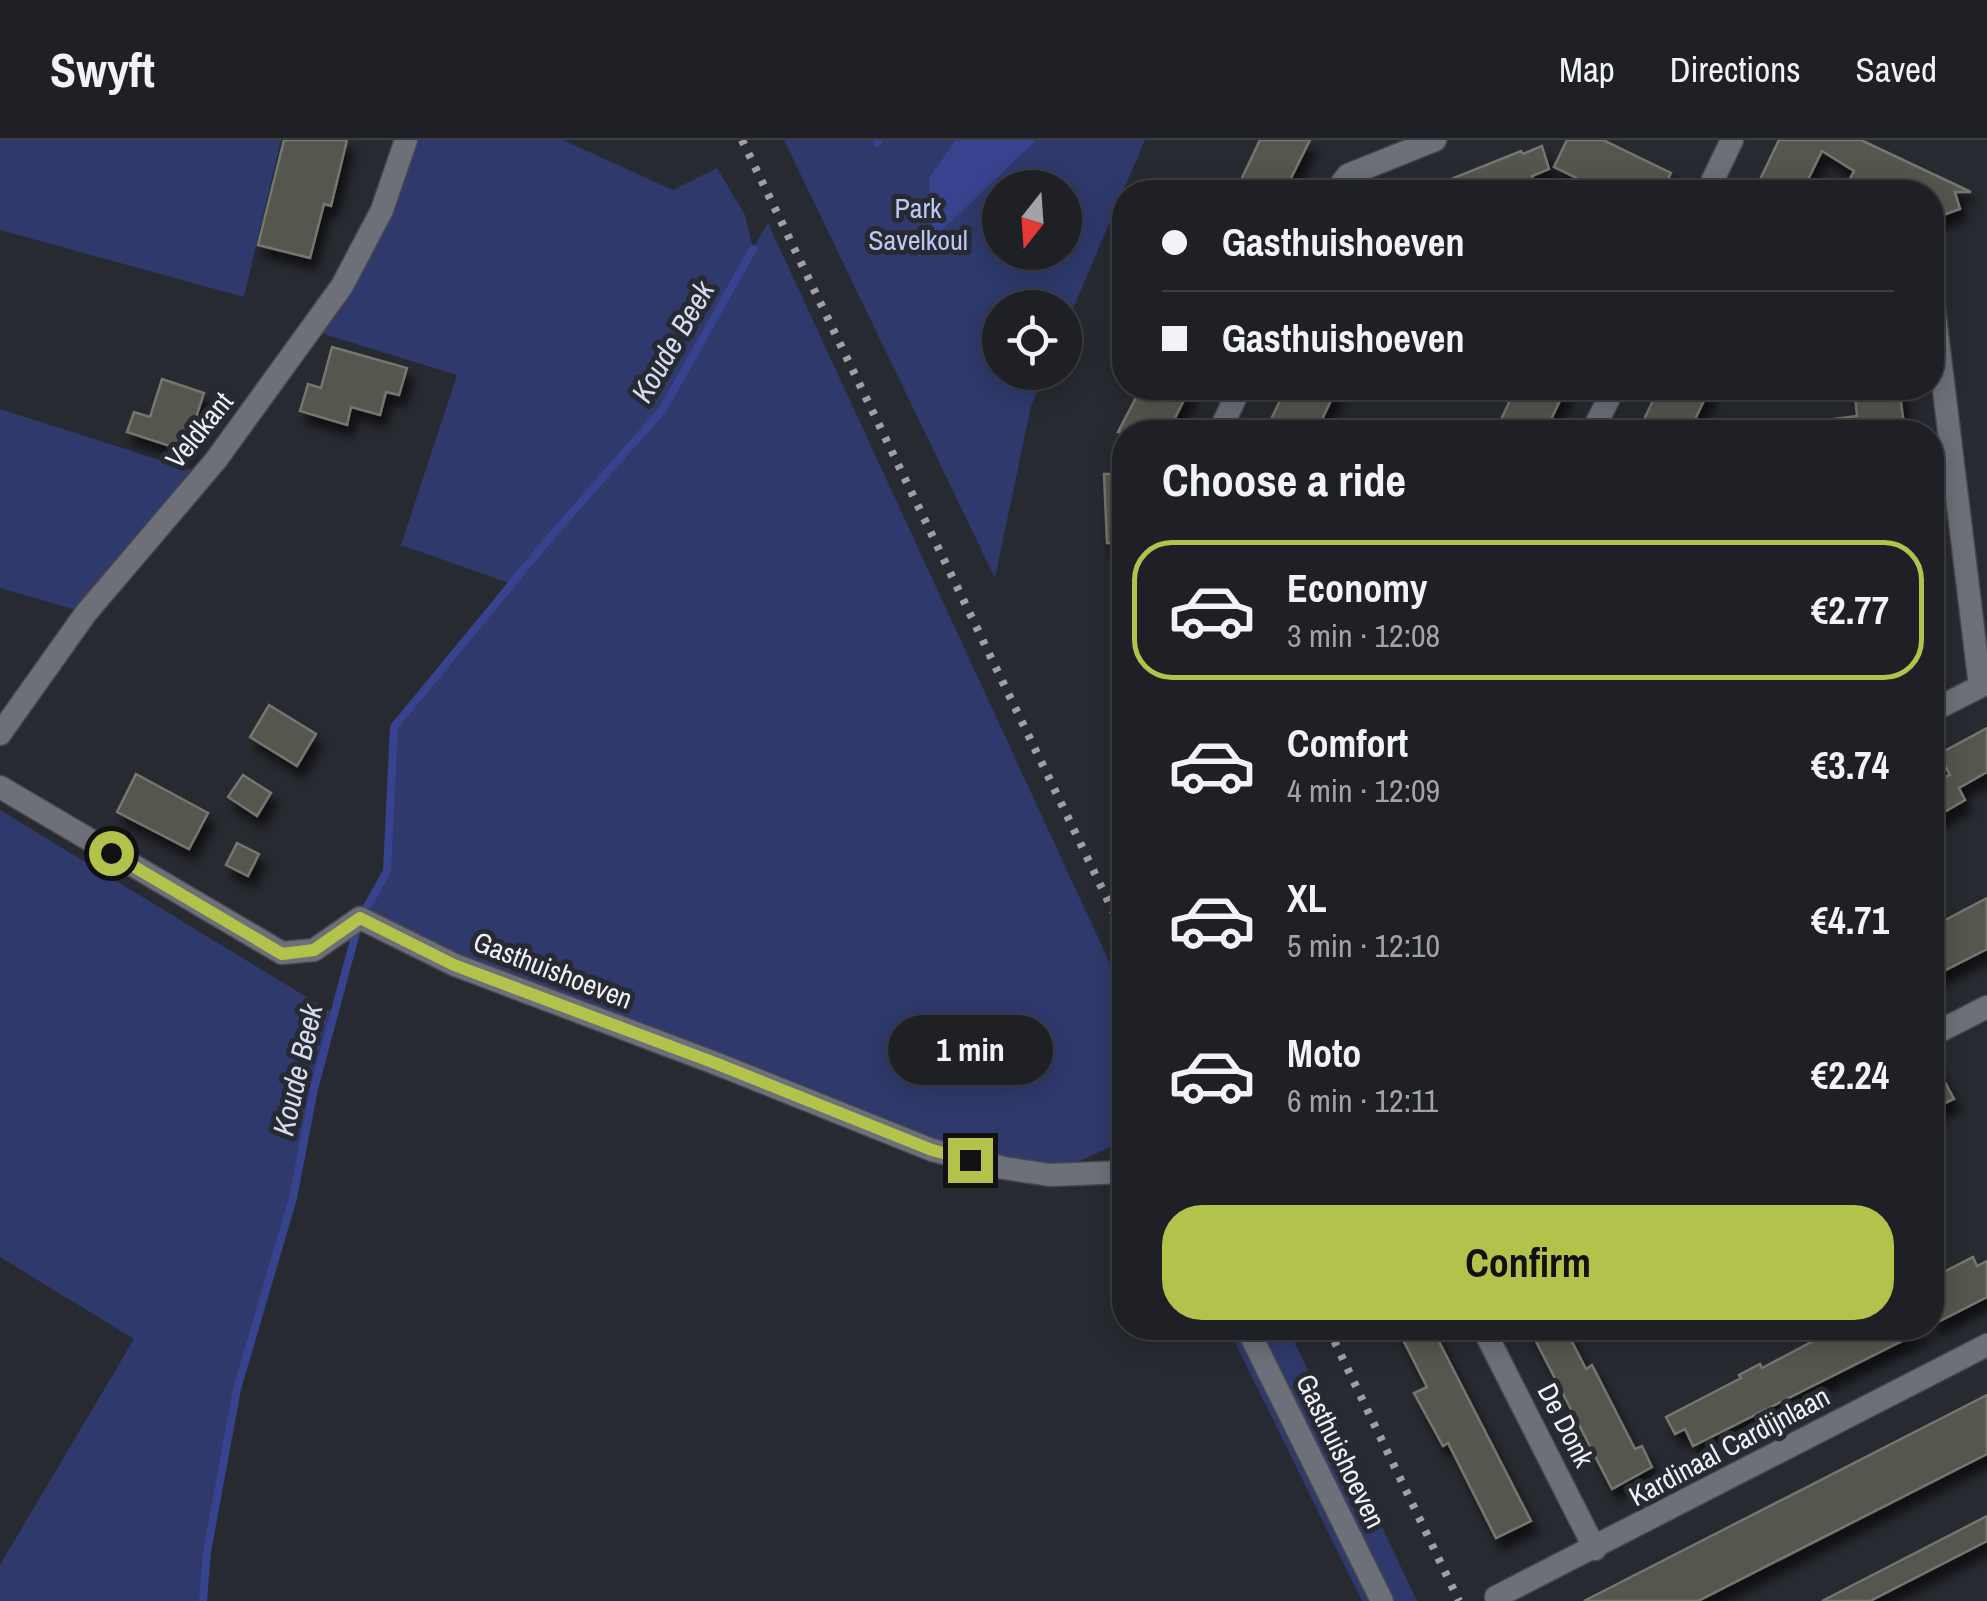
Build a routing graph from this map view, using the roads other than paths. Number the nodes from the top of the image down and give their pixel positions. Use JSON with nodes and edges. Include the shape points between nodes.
{"nodes":[{"id":1,"x":406,"y":140,"type":"edge"},
{"id":2,"x":1435,"y":140,"type":"edge"},
{"id":3,"x":1732,"y":140,"type":"edge"},
{"id":4,"x":1344,"y":180,"type":"edge"},
{"id":5,"x":1713,"y":180,"type":"edge"},
{"id":6,"x":1944,"y":377,"type":"edge"},
{"id":7,"x":1984,"y":685,"type":"edge"},
{"id":8,"x":1944,"y":706,"type":"edge"},
{"id":9,"x":0,"y":734,"type":"edge"},
{"id":10,"x":0,"y":787,"type":"edge"},
{"id":11,"x":1987,"y":1007,"type":"edge"},
{"id":12,"x":1944,"y":1029,"type":"edge"},
{"id":13,"x":1112,"y":1172,"type":"edge"},
{"id":14,"x":1253,"y":1340,"type":"edge"},
{"id":15,"x":1489,"y":1340,"type":"edge"},
{"id":16,"x":1987,"y":1345,"type":"edge"},
{"id":17,"x":1595,"y":1550,"type":"junction"},
{"id":18,"x":1496,"y":1598,"type":"dead end"},
{"id":19,"x":1382,"y":1601,"type":"edge"}],
"edges":[{"from":1,"to":9,"type":"street","name":"Veldkant","via":[[382,210],[342,286],[228,444],[86,613]]},
{"from":2,"to":4,"type":"street"},
{"from":3,"to":5,"type":"street"},
{"from":6,"to":7,"type":"street"},
{"from":7,"to":8,"type":"street"},
{"from":10,"to":13,"type":"street","name":"Gasthuishoeven","via":[[282,954],[314,950],[360,918],[454,965],[932,1150],[1050,1174]]},
{"from":11,"to":12,"type":"street"},
{"from":14,"to":19,"type":"street","name":"Gasthuishoeven"},
{"from":15,"to":17,"type":"street","name":"De Donk"},
{"from":16,"to":17,"type":"street","name":"Kardinaal Cardijnlaan"},
{"from":17,"to":18,"type":"street","name":"Kardinaal Cardijnlaan"}]}
